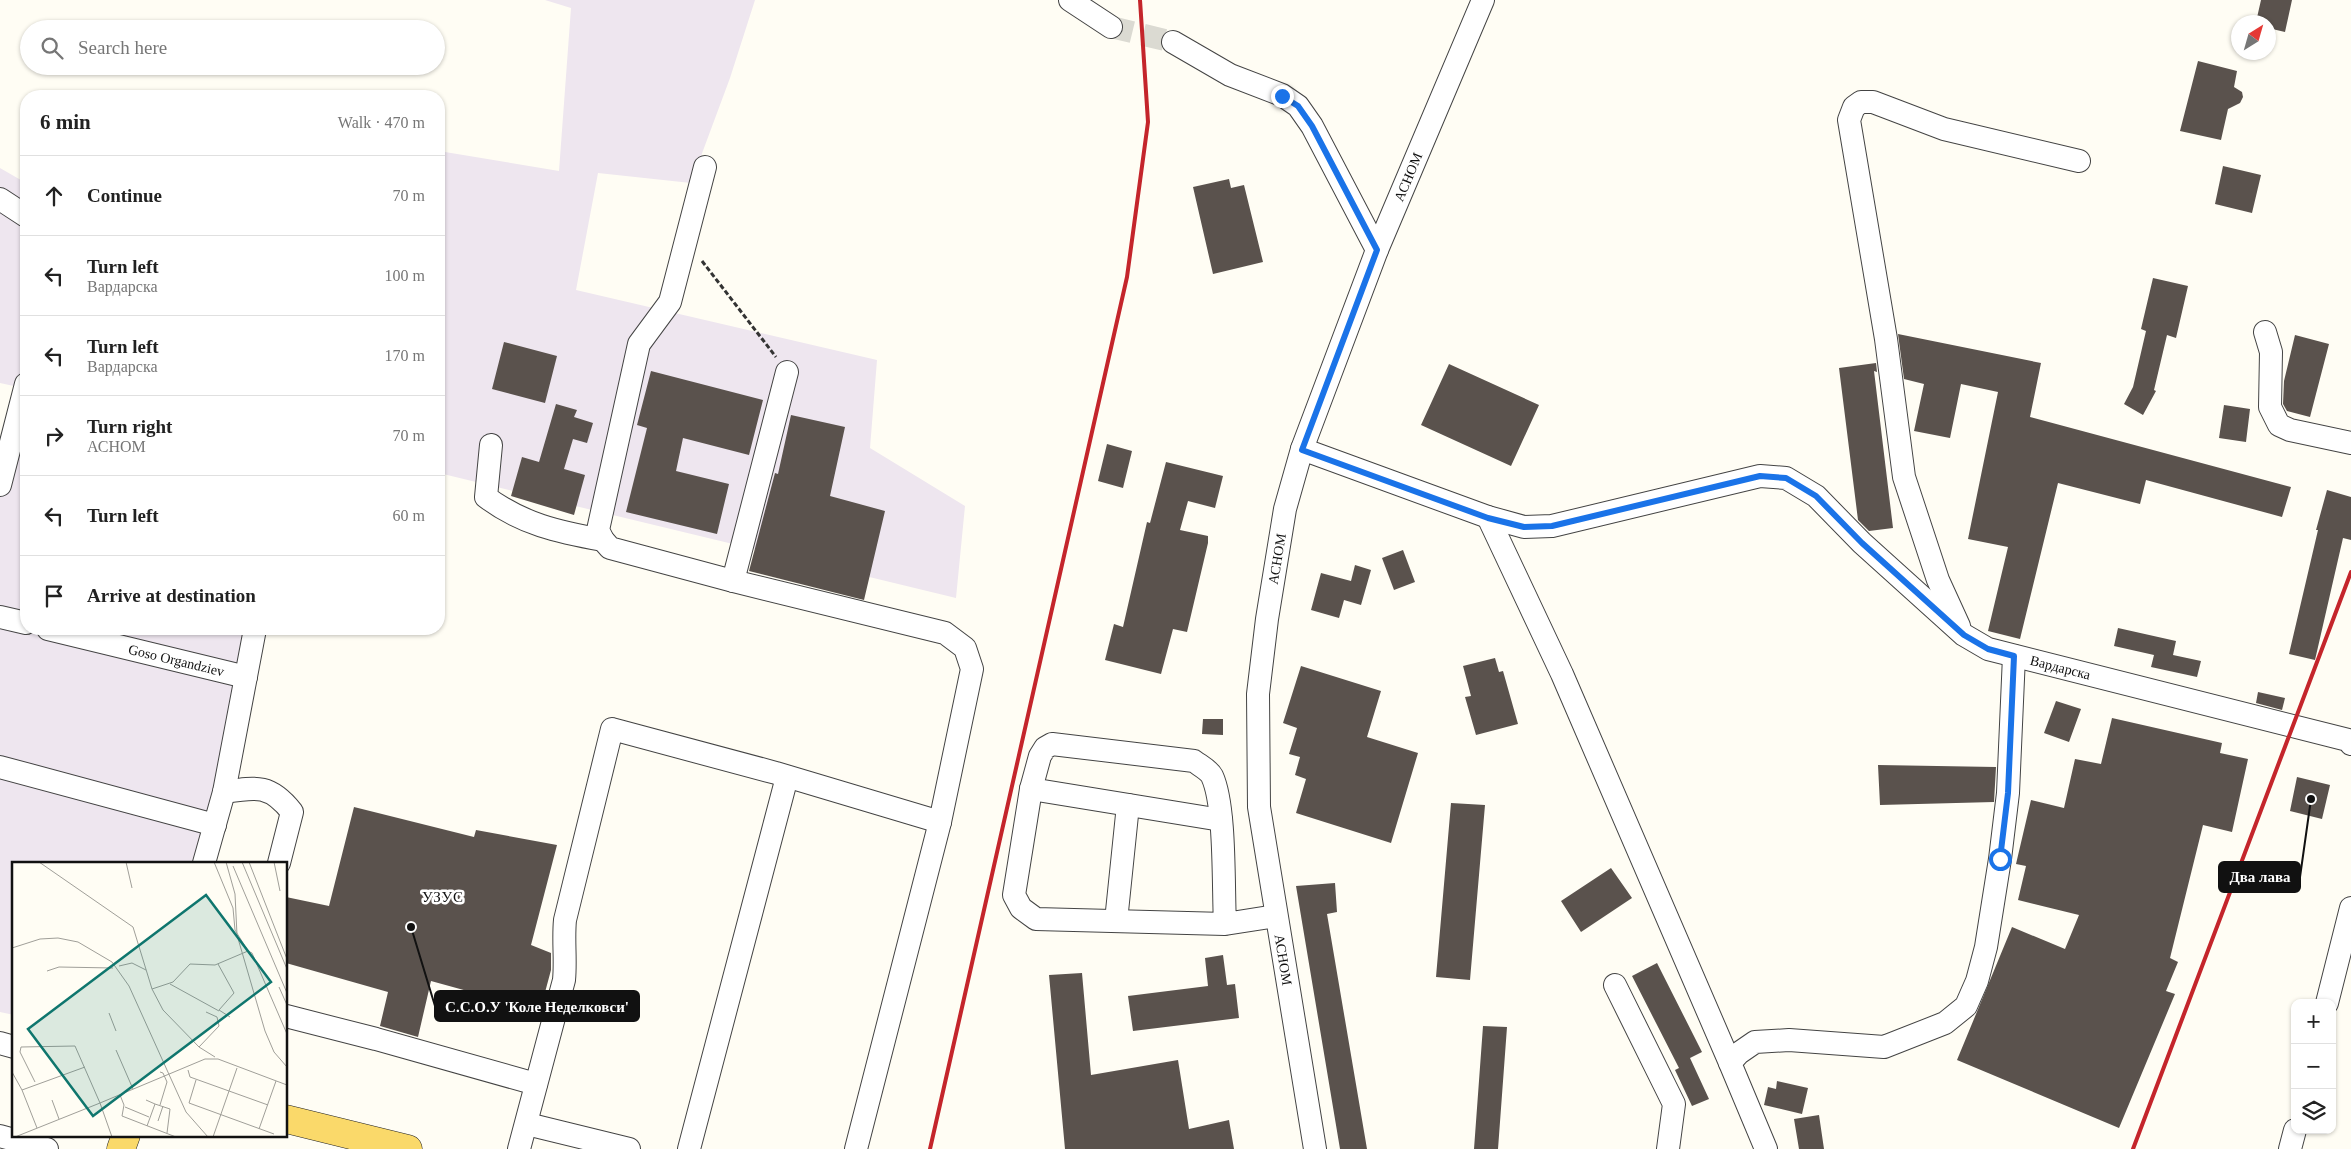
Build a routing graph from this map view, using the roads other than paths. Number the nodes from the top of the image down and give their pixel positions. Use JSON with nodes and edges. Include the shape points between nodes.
{"nodes":[{"id":1,"x":1070,"y":0,"type":"edge"},
{"id":2,"x":1483,"y":0,"type":"edge"},
{"id":3,"x":1111,"y":27,"type":"tunnel mouth"},
{"id":4,"x":1174,"y":42,"type":"tunnel mouth"},
{"id":5,"x":2079,"y":160,"type":"dead end"},
{"id":6,"x":705,"y":167,"type":"dead end"},
{"id":7,"x":0,"y":199,"type":"edge"},
{"id":8,"x":20,"y":212,"type":"edge"},
{"id":9,"x":1377,"y":250,"type":"junction"},
{"id":10,"x":2265,"y":332,"type":"dead end"},
{"id":11,"x":788,"y":372,"type":"road end"},
{"id":12,"x":20,"y":394,"type":"edge"},
{"id":13,"x":9,"y":411,"type":"edge"},
{"id":14,"x":2351,"y":443,"type":"edge"},
{"id":15,"x":491,"y":445,"type":"dead end"},
{"id":16,"x":1302,"y":450,"type":"junction"},
{"id":17,"x":0,"y":485,"type":"edge"},
{"id":18,"x":1488,"y":518,"type":"junction"},
{"id":19,"x":603,"y":540,"type":"junction"},
{"id":20,"x":733,"y":581,"type":"junction"},
{"id":21,"x":0,"y":617,"type":"edge"},
{"id":22,"x":20,"y":622,"type":"edge"},
{"id":23,"x":73,"y":635,"type":"edge"},
{"id":24,"x":254,"y":635,"type":"edge"},
{"id":25,"x":1964,"y":635,"type":"junction"},
{"id":26,"x":2014,"y":656,"type":"junction"},
{"id":27,"x":246,"y":677,"type":"junction"},
{"id":28,"x":2350,"y":738,"type":"edge"},
{"id":29,"x":0,"y":767,"type":"edge"},
{"id":30,"x":787,"y":777,"type":"junction"},
{"id":31,"x":1031,"y":790,"type":"junction"},
{"id":32,"x":224,"y":792,"type":"junction"},
{"id":33,"x":1128,"y":805,"type":"junction"},
{"id":34,"x":1221,"y":820,"type":"junction"},
{"id":35,"x":940,"y":822,"type":"junction"},
{"id":36,"x":214,"y":825,"type":"junction"},
{"id":37,"x":204,"y":862,"type":"edge"},
{"id":38,"x":279,"y":862,"type":"edge"},
{"id":39,"x":2351,"y":908,"type":"edge"},
{"id":40,"x":1276,"y":916,"type":"junction"},
{"id":41,"x":1116,"y":921,"type":"junction"},
{"id":42,"x":1225,"y":924,"type":"junction"},
{"id":43,"x":1615,"y":985,"type":"dead end"},
{"id":44,"x":2328,"y":999,"type":"edge"},
{"id":45,"x":288,"y":1017,"type":"edge"},
{"id":46,"x":1730,"y":1063,"type":"junction"},
{"id":47,"x":536,"y":1084,"type":"junction"},
{"id":48,"x":288,"y":1120,"type":"edge"},
{"id":49,"x":527,"y":1124,"type":"junction"},
{"id":50,"x":2294,"y":1134,"type":"edge"},
{"id":51,"x":0,"y":1136,"type":"edge"},
{"id":52,"x":126,"y":1136,"type":"edge"},
{"id":53,"x":355,"y":1143,"type":"edge"},
{"id":54,"x":47,"y":1149,"type":"edge"},
{"id":55,"x":121,"y":1149,"type":"edge"},
{"id":56,"x":408,"y":1149,"type":"edge"},
{"id":57,"x":519,"y":1149,"type":"edge"},
{"id":58,"x":629,"y":1149,"type":"edge"},
{"id":59,"x":689,"y":1149,"type":"edge"},
{"id":60,"x":856,"y":1149,"type":"edge"},
{"id":61,"x":1315,"y":1149,"type":"edge"},
{"id":62,"x":1668,"y":1149,"type":"edge"},
{"id":63,"x":1766,"y":1149,"type":"edge"},
{"id":64,"x":2290,"y":1149,"type":"edge"}],
"edges":[{"from":1,"to":3,"type":"street"},
{"from":2,"to":9,"type":"street","name":"АСНОМ"},
{"from":4,"to":9,"type":"street","via":[[1230,75],[1298,106],[1312,126]]},
{"from":5,"to":25,"type":"street","via":[[1944,129],[1873,102],[1861,102],[1849,120],[1886,339],[1904,477],[1938,580]]},
{"from":6,"to":19,"type":"street","via":[[670,302],[639,344],[598,530]]},
{"from":7,"to":8,"type":"street"},
{"from":9,"to":16,"type":"street","name":"АСНОМ"},
{"from":10,"to":14,"type":"street","via":[[2271,352],[2270,407],[2279,425]]},
{"from":11,"to":20,"type":"street"},
{"from":12,"to":13,"type":"street"},
{"from":13,"to":17,"type":"street"},
{"from":15,"to":19,"type":"street","via":[[486,497],[507,513],[553,531]]},
{"from":16,"to":18,"type":"street","name":"Вардарска"},
{"from":16,"to":40,"type":"street","name":"АСНОМ","via":[[1285,509],[1258,694],[1258,807]]},
{"from":18,"to":25,"type":"street","name":"Вардарска","via":[[1524,527],[1552,526],[1760,476],[1786,478],[1816,496],[1862,543]]},
{"from":18,"to":46,"type":"street","via":[[1562,674]]},
{"from":19,"to":20,"type":"street","via":[[610,548]]},
{"from":20,"to":35,"type":"street","via":[[945,634],[965,648],[972,669]]},
{"from":21,"to":22,"type":"street"},
{"from":23,"to":27,"type":"street","name":"Goso Organdziev"},
{"from":24,"to":27,"type":"street"},
{"from":25,"to":26,"type":"street","name":"Вардарска","via":[[1988,649]]},
{"from":26,"to":28,"type":"street","name":"Вардарска"},
{"from":26,"to":46,"type":"street","via":[[2008,793],[2000,859],[1986,947],[1966,1006],[1944,1023],[1884,1047],[1789,1040],[1755,1042],[1739,1052]]},
{"from":27,"to":32,"type":"street"},
{"from":29,"to":36,"type":"street"},
{"from":30,"to":35,"type":"street"},
{"from":30,"to":47,"type":"street","via":[[612,729],[565,920],[564,980]]},
{"from":30,"to":59,"type":"street"},
{"from":31,"to":33,"type":"street"},
{"from":31,"to":34,"type":"street","via":[[1040,756],[1052,744],[1194,761],[1211,774]]},
{"from":31,"to":41,"type":"street","via":[[1014,895],[1021,908],[1036,919]]},
{"from":32,"to":36,"type":"street"},
{"from":32,"to":38,"type":"street","via":[[265,790],[280,796],[292,812]]},
{"from":33,"to":34,"type":"street"},
{"from":33,"to":41,"type":"street"},
{"from":34,"to":42,"type":"street"},
{"from":35,"to":60,"type":"street"},
{"from":36,"to":37,"type":"street"},
{"from":39,"to":44,"type":"street"},
{"from":40,"to":42,"type":"street"},
{"from":40,"to":61,"type":"street","name":"АСНОМ"},
{"from":41,"to":42,"type":"street"},
{"from":43,"to":62,"type":"street","via":[[1674,1104]]},
{"from":45,"to":47,"type":"street"},
{"from":46,"to":63,"type":"street"},
{"from":47,"to":49,"type":"street"},
{"from":48,"to":53,"type":"main road"},
{"from":49,"to":57,"type":"street"},
{"from":49,"to":58,"type":"street"},
{"from":50,"to":64,"type":"street"},
{"from":51,"to":54,"type":"street"},
{"from":52,"to":55,"type":"main road"},
{"from":53,"to":56,"type":"main road"}]}
